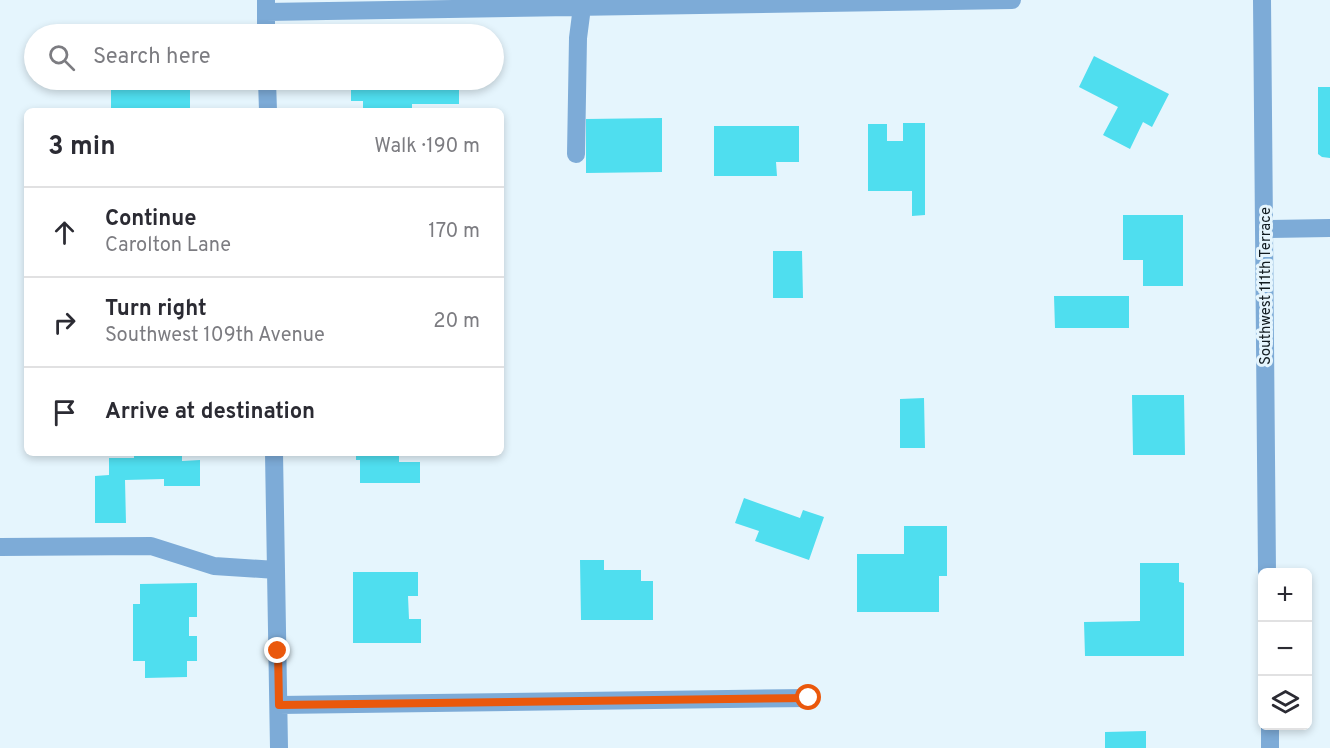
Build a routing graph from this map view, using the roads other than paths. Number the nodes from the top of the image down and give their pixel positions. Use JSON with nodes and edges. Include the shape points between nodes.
{"nodes":[{"id":1,"x":1012,"y":0,"type":"edge"},
{"id":2,"x":1262,"y":0,"type":"edge"},
{"id":3,"x":266,"y":6,"type":"edge"},
{"id":4,"x":582,"y":7,"type":"junction"},
{"id":5,"x":266,"y":24,"type":"edge"},
{"id":6,"x":267,"y":90,"type":"edge"},
{"id":7,"x":268,"y":108,"type":"edge"},
{"id":8,"x":576,"y":154,"type":"dead end"},
{"id":9,"x":1330,"y":228,"type":"edge"},
{"id":10,"x":1264,"y":229,"type":"junction"},
{"id":11,"x":274,"y":456,"type":"edge"},
{"id":12,"x":0,"y":547,"type":"edge"},
{"id":13,"x":1268,"y":568,"type":"edge"},
{"id":14,"x":276,"y":570,"type":"junction"},
{"id":15,"x":809,"y":698,"type":"dead end"},
{"id":16,"x":279,"y":705,"type":"junction"},
{"id":17,"x":1270,"y":730,"type":"edge"},
{"id":18,"x":279,"y":748,"type":"edge"},
{"id":19,"x":1270,"y":748,"type":"edge"}],
"edges":[{"from":1,"to":4,"type":"street"},
{"from":2,"to":10,"type":"street","name":"Southwest 111th Terrace"},
{"from":3,"to":4,"type":"street"},
{"from":3,"to":5,"type":"street"},
{"from":4,"to":8,"type":"street"},
{"from":6,"to":7,"type":"street"},
{"from":9,"to":10,"type":"street"},
{"from":10,"to":13,"type":"street","name":"Southwest 111th Terrace"},
{"from":11,"to":14,"type":"street"},
{"from":12,"to":14,"type":"street","via":[[151,546],[214,566]]},
{"from":14,"to":16,"type":"street"},
{"from":15,"to":16,"type":"street"},
{"from":16,"to":18,"type":"street"},
{"from":17,"to":19,"type":"street"}]}
